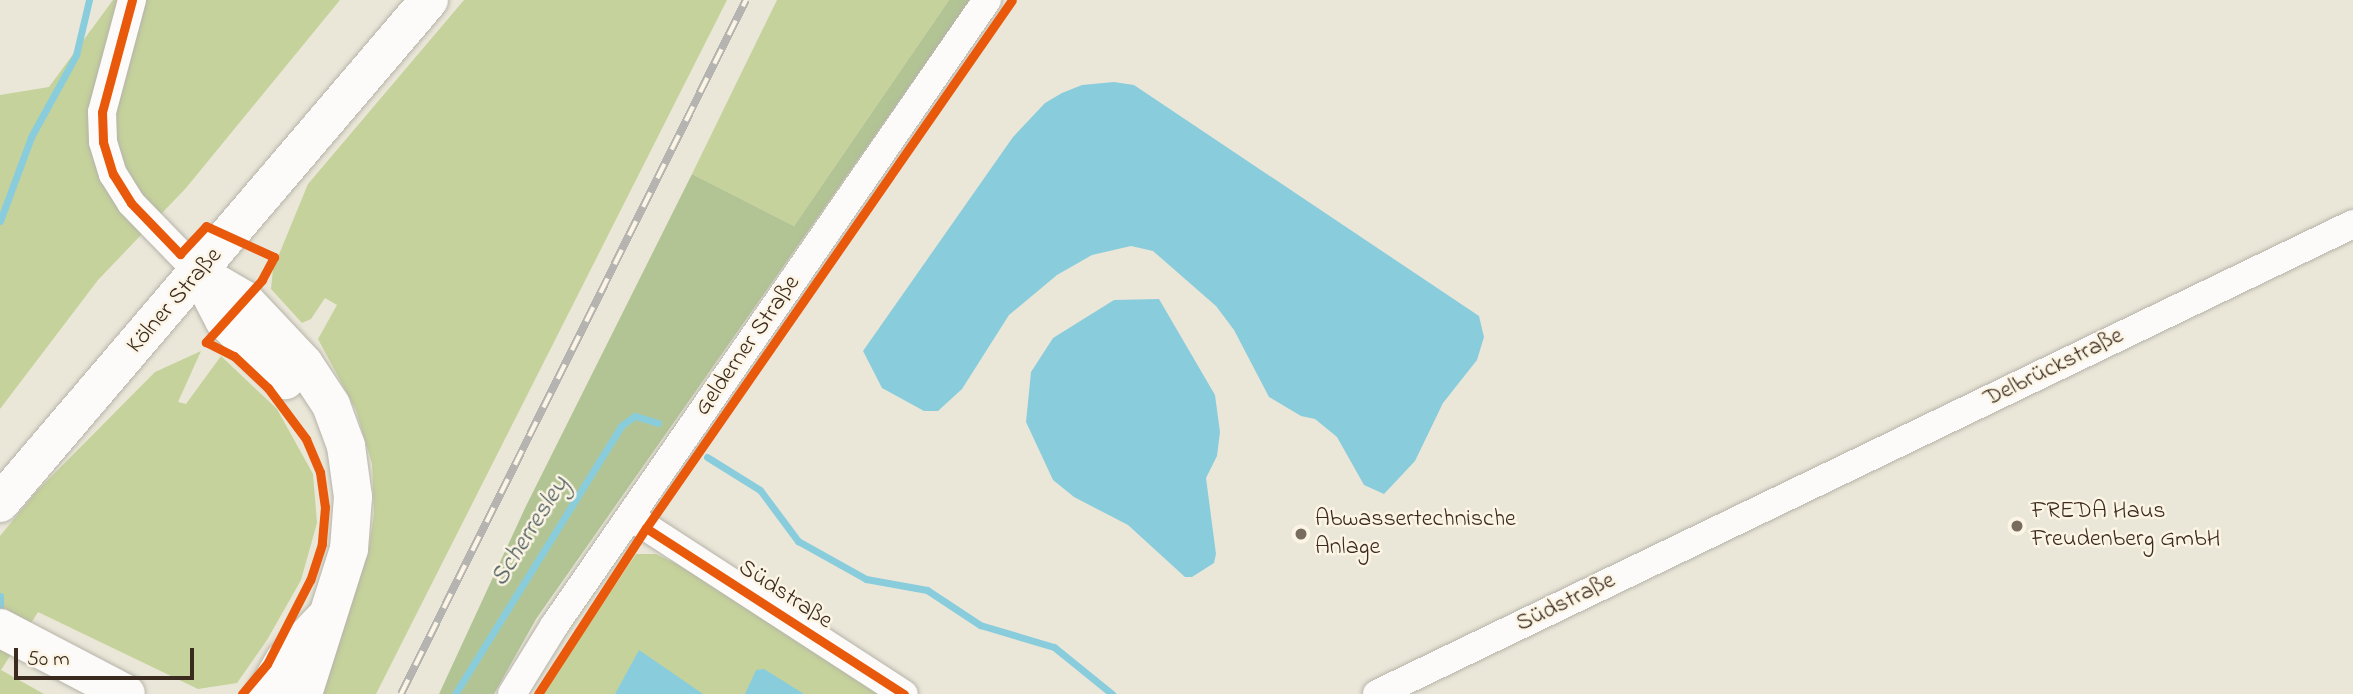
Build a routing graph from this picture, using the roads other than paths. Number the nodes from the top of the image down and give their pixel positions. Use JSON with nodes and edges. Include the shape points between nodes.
{"nodes":[{"id":1,"x":132,"y":0,"type":"edge"},
{"id":2,"x":429,"y":0,"type":"edge"},
{"id":3,"x":987,"y":0,"type":"edge"},
{"id":4,"x":2353,"y":224,"type":"edge"},
{"id":5,"x":200,"y":274,"type":"junction"},
{"id":6,"x":0,"y":503,"type":"edge"},
{"id":7,"x":1755,"y":512,"type":"joint"},
{"id":8,"x":631,"y":517,"type":"junction"},
{"id":9,"x":327,"y":616,"type":"junction"},
{"id":10,"x":0,"y":628,"type":"edge"},
{"id":11,"x":126,"y":694,"type":"edge"},
{"id":12,"x":265,"y":694,"type":"edge"},
{"id":13,"x":303,"y":694,"type":"edge"},
{"id":14,"x":512,"y":694,"type":"edge"},
{"id":15,"x":904,"y":694,"type":"edge"},
{"id":16,"x":1377,"y":694,"type":"edge"}],
"edges":[{"from":1,"to":5,"type":"street","via":[[102,112],[103,142],[113,174],[131,203]]},
{"from":2,"to":5,"type":"main road","name":"Kölner Straße"},
{"from":3,"to":8,"type":"street","name":"Gelderner Straße"},
{"from":4,"to":7,"type":"street","name":"Delbrückstraße"},
{"from":5,"to":6,"type":"main road","name":"Kölner Straße"},
{"from":5,"to":9,"type":"main road","via":[[243,299],[304,364],[340,425],[353,526]]},
{"from":7,"to":16,"type":"street","name":"Südstraße"},
{"from":8,"to":14,"type":"street","name":"Gelderner Straße"},
{"from":8,"to":15,"type":"street","name":"Südstraße"},
{"from":9,"to":12,"type":"main road","via":[[285,660]]},
{"from":9,"to":13,"type":"main road"},
{"from":10,"to":11,"type":"main road"}]}
